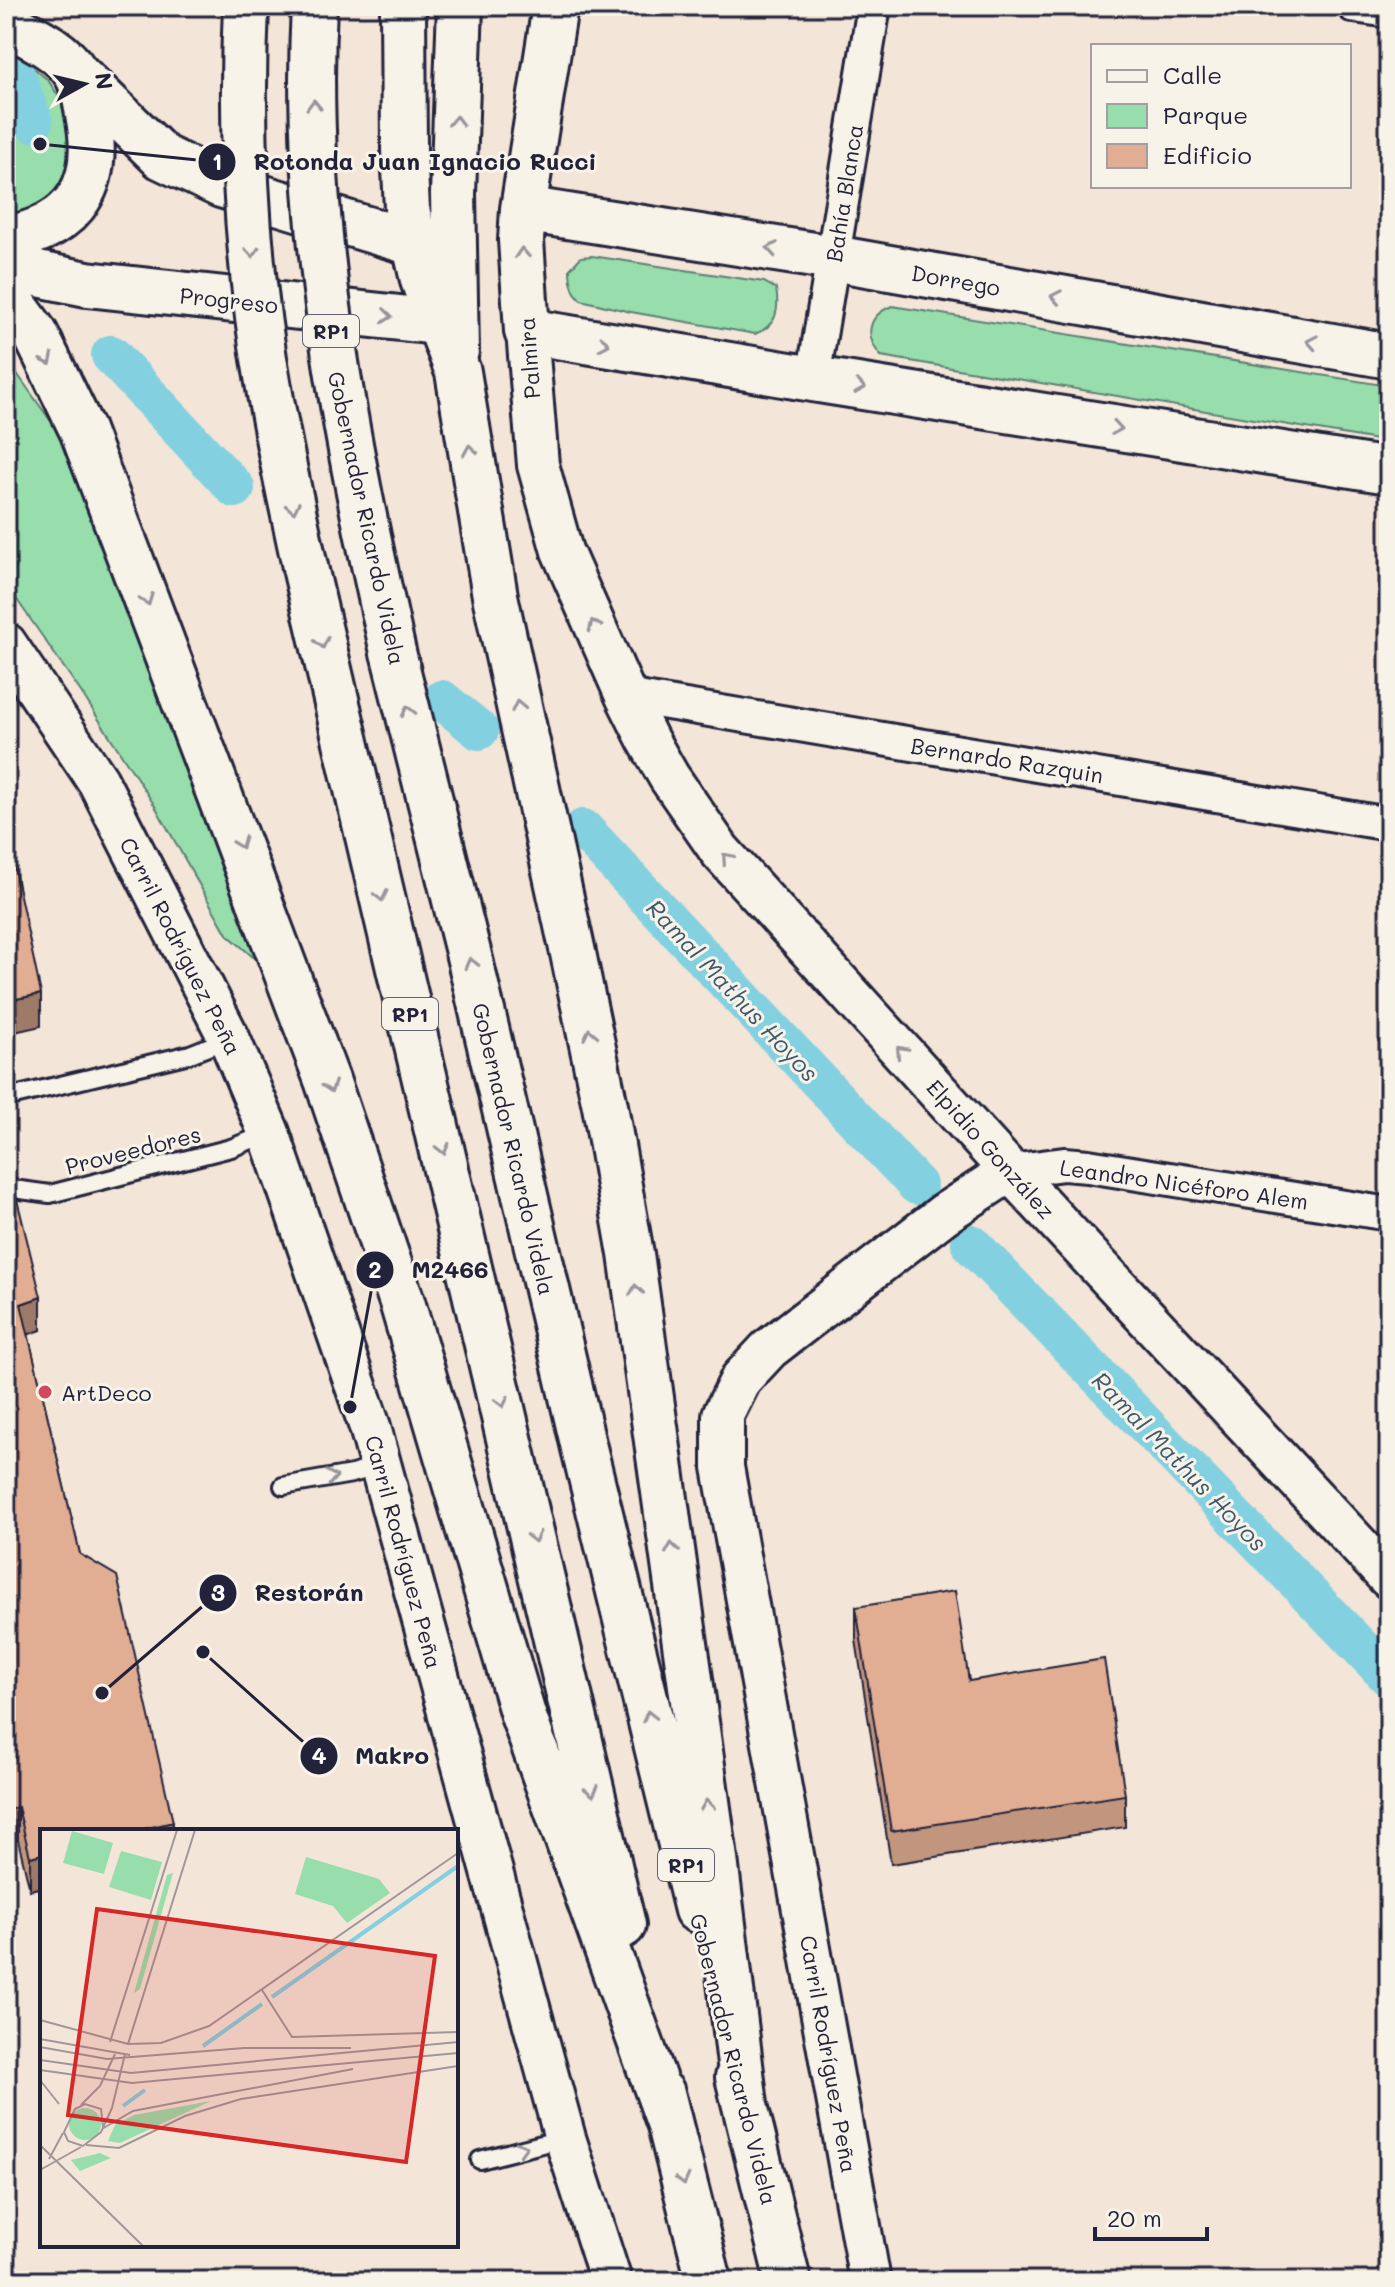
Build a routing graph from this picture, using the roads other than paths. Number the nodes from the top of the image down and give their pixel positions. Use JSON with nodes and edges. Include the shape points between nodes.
{"nodes":[{"id":1,"x":246,"y":6,"type":"edge"},
{"id":2,"x":314,"y":6,"type":"edge"},
{"id":3,"x":403,"y":6,"type":"edge"},
{"id":4,"x":460,"y":6,"type":"edge"},
{"id":5,"x":555,"y":6,"type":"edge"},
{"id":6,"x":874,"y":6,"type":"edge"},
{"id":7,"x":1354,"y":6,"type":"edge"},
{"id":8,"x":1389,"y":11,"type":"edge"},
{"id":9,"x":6,"y":23,"type":"edge"},
{"id":10,"x":77,"y":74,"type":"junction"},
{"id":11,"x":523,"y":209,"type":"junction"},
{"id":12,"x":6,"y":239,"type":"edge"},
{"id":13,"x":433,"y":248,"type":"junction"},
{"id":14,"x":833,"y":258,"type":"junction"},
{"id":15,"x":6,"y":262,"type":"edge"},
{"id":16,"x":6,"y":294,"type":"edge"},
{"id":17,"x":446,"y":322,"type":"junction"},
{"id":18,"x":527,"y":331,"type":"junction"},
{"id":19,"x":1389,"y":356,"type":"edge"},
{"id":20,"x":813,"y":379,"type":"junction"},
{"id":21,"x":1389,"y":471,"type":"edge"},
{"id":22,"x":6,"y":644,"type":"edge"},
{"id":23,"x":626,"y":696,"type":"junction"},
{"id":24,"x":1389,"y":824,"type":"edge"},
{"id":25,"x":229,"y":1038,"type":"junction"},
{"id":26,"x":6,"y":1098,"type":"edge"},
{"id":27,"x":269,"y":1133,"type":"junction"},
{"id":28,"x":1010,"y":1171,"type":"junction"},
{"id":29,"x":6,"y":1188,"type":"edge"},
{"id":30,"x":944,"y":1214,"type":"joint"},
{"id":31,"x":1389,"y":1214,"type":"edge"},
{"id":32,"x":380,"y":1466,"type":"junction"},
{"id":33,"x":283,"y":1486,"type":"dead end"},
{"id":34,"x":1389,"y":1578,"type":"edge"},
{"id":35,"x":745,"y":2105,"type":"junction"},
{"id":36,"x":669,"y":2122,"type":"junction"},
{"id":37,"x":565,"y":2138,"type":"junction"},
{"id":38,"x":480,"y":2160,"type":"dead end"},
{"id":39,"x":611,"y":2281,"type":"edge"},
{"id":40,"x":709,"y":2281,"type":"edge"},
{"id":41,"x":788,"y":2281,"type":"edge"},
{"id":42,"x":870,"y":2281,"type":"edge"}],
"edges":[{"from":1,"to":36,"type":"main road","number":"RP1","one_way":true,"bridge":true,"via":[[243,120],[254,283],[270,392],[314,608]]},
{"from":35,"to":2,"type":"main road","name":"Gobernador Ricardo Videla","number":"RP1","one_way":true,"bridge":true,"via":[[393,652],[340,391],[323,266],[314,164]]},
{"from":3,"to":13,"type":"main road","via":[[407,209]]},
{"from":13,"to":4,"type":"main road","one_way":true},
{"from":5,"to":11,"type":"main road","name":"Palmira"},
{"from":6,"to":14,"type":"street","name":"Bahía Blanca"},
{"from":7,"to":8,"type":"street"},
{"from":9,"to":10,"type":"main road","via":[[44,44]]},
{"from":10,"to":12,"type":"main road","via":[[93,137],[88,177],[77,202],[53,225]]},
{"from":10,"to":13,"type":"main road","via":[[162,157],[221,185]]},
{"from":14,"to":11,"type":"main road","name":"Dorrego","one_way":true},
{"from":18,"to":11,"type":"main road","name":"Palmira","one_way":true},
{"from":13,"to":17,"type":"main road"},
{"from":19,"to":14,"type":"main road","name":"Dorrego","one_way":true},
{"from":14,"to":20,"type":"street","name":"Bahía Blanca"},
{"from":15,"to":17,"type":"main road","name":"Progreso","one_way":true,"via":[[87,284]]},
{"from":16,"to":36,"type":"main road","one_way":true,"via":[[36,335],[82,430],[327,1080],[402,1302],[523,1715]]},
{"from":35,"to":17,"type":"main road","one_way":true,"via":[[631,1254],[573,953],[495,596]]},
{"from":18,"to":20,"type":"main road","one_way":true},
{"from":23,"to":18,"type":"street","name":"Palmira","one_way":true,"via":[[562,551],[546,498],[538,465]]},
{"from":20,"to":21,"type":"main road","one_way":true},
{"from":22,"to":25,"type":"street","name":"Carril Rodríguez Peña","via":[[98,781]]},
{"from":23,"to":24,"type":"street","name":"Bernardo Razquin"},
{"from":28,"to":23,"type":"street","name":"Elpidio González","one_way":true,"via":[[720,851],[669,777]]},
{"from":25,"to":26,"type":"lane","via":[[190,1054]]},
{"from":25,"to":27,"type":"street","name":"Carril Rodríguez Peña"},
{"from":27,"to":29,"type":"lane","name":"Proveedores","via":[[231,1148],[50,1194]]},
{"from":27,"to":32,"type":"street","name":"Carril Rodríguez Peña"},
{"from":28,"to":30,"type":"street","name":"Leandro Nicéforo Alem"},
{"from":28,"to":31,"type":"street","name":"Leandro Nicéforo Alem","via":[[1088,1166]]},
{"from":28,"to":34,"type":"street","name":"Elpidio González"},
{"from":30,"to":42,"type":"street","name":"Carril Rodríguez Peña","via":[[769,1349],[741,1379],[723,1415],[723,1467]]},
{"from":33,"to":32,"type":"lane","one_way":true},
{"from":32,"to":37,"type":"street","name":"Carril Rodríguez Peña"},
{"from":35,"to":41,"type":"main road","name":"Gobernador Ricardo Videla","number":"RP1"},
{"from":36,"to":40,"type":"main road","number":"RP1","one_way":true},
{"from":38,"to":37,"type":"lane","one_way":true},
{"from":37,"to":39,"type":"street","name":"Carril Rodríguez Peña"}]}
